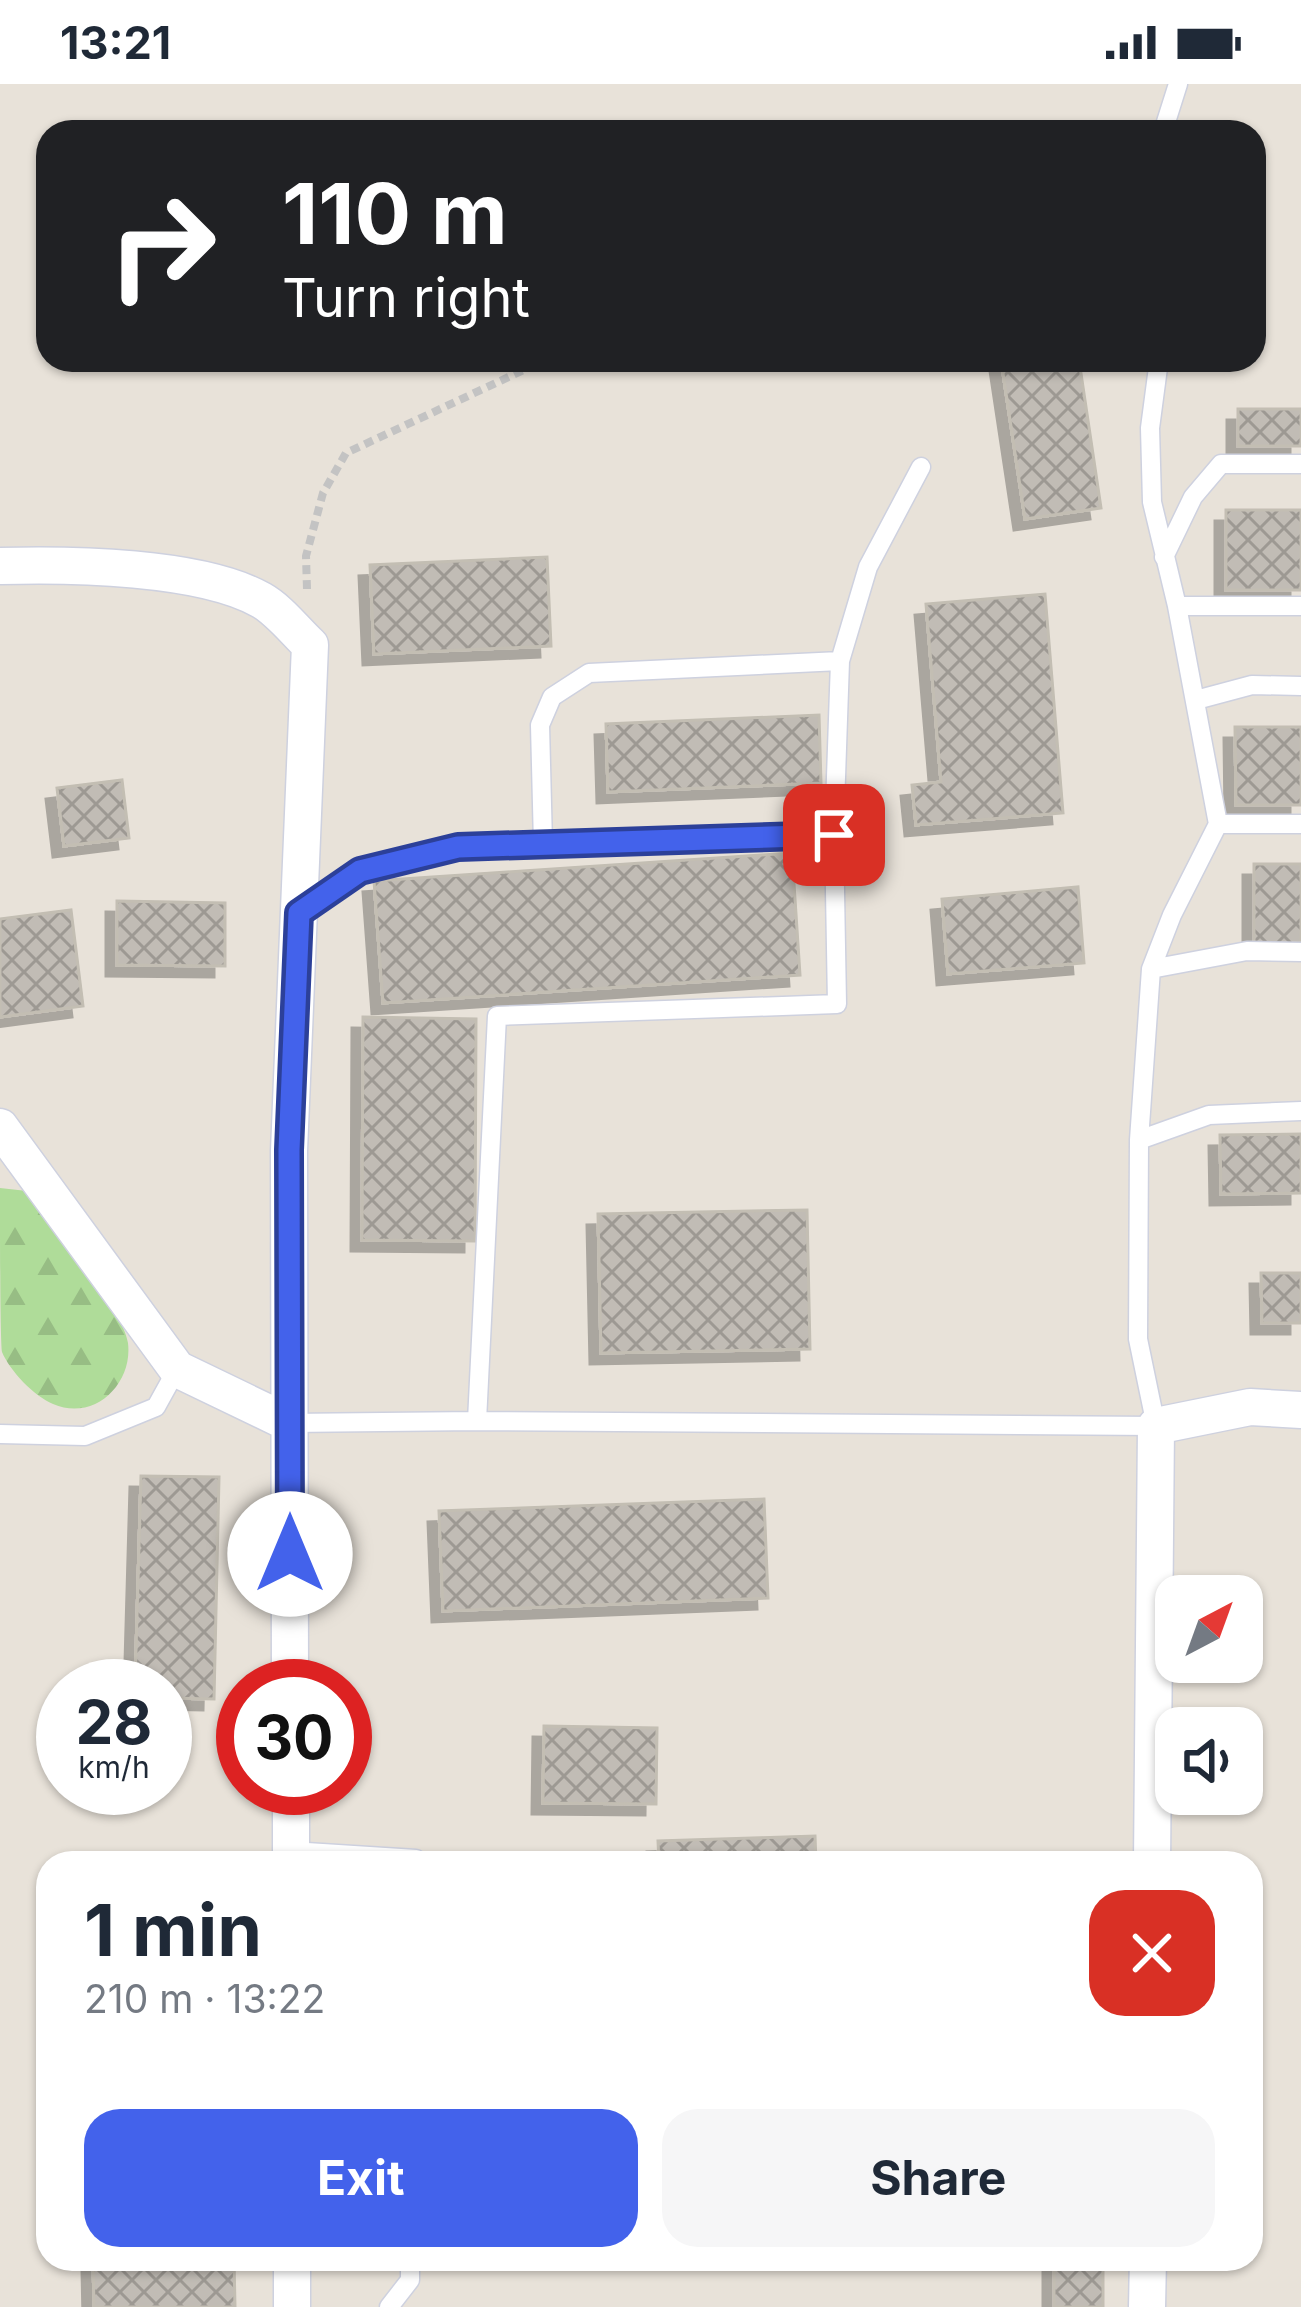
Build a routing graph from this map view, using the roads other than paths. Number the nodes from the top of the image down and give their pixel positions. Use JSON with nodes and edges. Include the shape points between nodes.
{"nodes":[{"id":1,"x":1178,"y":84,"type":"edge"},
{"id":2,"x":1167,"y":120,"type":"edge"},
{"id":3,"x":1157,"y":372,"type":"edge"},
{"id":4,"x":1301,"y":464,"type":"edge"},
{"id":5,"x":921,"y":467,"type":"dead end"},
{"id":6,"x":1164,"y":557,"type":"junction"},
{"id":7,"x":0,"y":566,"type":"edge"},
{"id":8,"x":1177,"y":606,"type":"junction"},
{"id":9,"x":1301,"y":606,"type":"edge"},
{"id":10,"x":840,"y":661,"type":"junction"},
{"id":11,"x":1301,"y":686,"type":"edge"},
{"id":12,"x":1196,"y":700,"type":"junction"},
{"id":13,"x":1218,"y":824,"type":"junction"},
{"id":14,"x":1301,"y":824,"type":"edge"},
{"id":15,"x":834,"y":835,"type":"junction"},
{"id":16,"x":543,"y":844,"type":"junction"},
{"id":17,"x":299,"y":913,"type":"junction"},
{"id":18,"x":1301,"y":952,"type":"edge"},
{"id":19,"x":1151,"y":969,"type":"junction"},
{"id":20,"x":1301,"y":1111,"type":"edge"},
{"id":21,"x":0,"y":1127,"type":"edge"},
{"id":22,"x":1139,"y":1140,"type":"junction"},
{"id":23,"x":177,"y":1370,"type":"junction"},
{"id":24,"x":1301,"y":1410,"type":"edge"},
{"id":25,"x":476,"y":1421,"type":"junction"},
{"id":26,"x":290,"y":1423,"type":"junction"},
{"id":27,"x":1156,"y":1426,"type":"junction"},
{"id":28,"x":0,"y":1434,"type":"edge"},
{"id":29,"x":290,"y":1659,"type":"edge"},
{"id":30,"x":290,"y":1815,"type":"edge"},
{"id":31,"x":291,"y":1851,"type":"edge"},
{"id":32,"x":1152,"y":1851,"type":"edge"},
{"id":33,"x":292,"y":2271,"type":"edge"},
{"id":34,"x":410,"y":2271,"type":"edge"},
{"id":35,"x":1148,"y":2271,"type":"edge"},
{"id":36,"x":292,"y":2307,"type":"edge"},
{"id":37,"x":389,"y":2307,"type":"edge"},
{"id":38,"x":1147,"y":2307,"type":"edge"}],
"edges":[{"from":1,"to":2,"type":"lane"},
{"from":3,"to":6,"type":"lane","via":[[1152,502]]},
{"from":4,"to":6,"type":"lane","via":[[1221,464],[1193,497]]},
{"from":5,"to":10,"type":"lane","via":[[868,567]]},
{"from":6,"to":8,"type":"lane"},
{"from":7,"to":17,"type":"street","via":[[200,579],[262,601],[310,645]]},
{"from":8,"to":9,"type":"lane"},
{"from":8,"to":12,"type":"lane"},
{"from":10,"to":15,"type":"lane"},
{"from":10,"to":16,"type":"lane","via":[[589,673],[552,697],[540,725]]},
{"from":11,"to":12,"type":"lane","via":[[1252,686]]},
{"from":12,"to":13,"type":"lane"},
{"from":13,"to":14,"type":"lane"},
{"from":13,"to":19,"type":"lane"},
{"from":15,"to":16,"type":"lane"},
{"from":15,"to":25,"type":"lane","via":[[837,1004],[497,1016]]},
{"from":16,"to":17,"type":"lane","via":[[458,847],[360,871]]},
{"from":17,"to":26,"type":"street"},
{"from":18,"to":19,"type":"lane","via":[[1247,951]]},
{"from":19,"to":22,"type":"lane"},
{"from":20,"to":22,"type":"lane","via":[[1209,1115]]},
{"from":21,"to":23,"type":"street"},
{"from":22,"to":27,"type":"lane","via":[[1138,1339]]},
{"from":23,"to":26,"type":"street"},
{"from":23,"to":28,"type":"lane","via":[[156,1407],[85,1436]]},
{"from":24,"to":27,"type":"street","via":[[1250,1407]]},
{"from":25,"to":26,"type":"lane"},
{"from":25,"to":27,"type":"lane"},
{"from":26,"to":29,"type":"street"},
{"from":27,"to":32,"type":"street"},
{"from":30,"to":31,"type":"street"},
{"from":33,"to":36,"type":"street"},
{"from":34,"to":37,"type":"lane"},
{"from":35,"to":38,"type":"street"}]}
